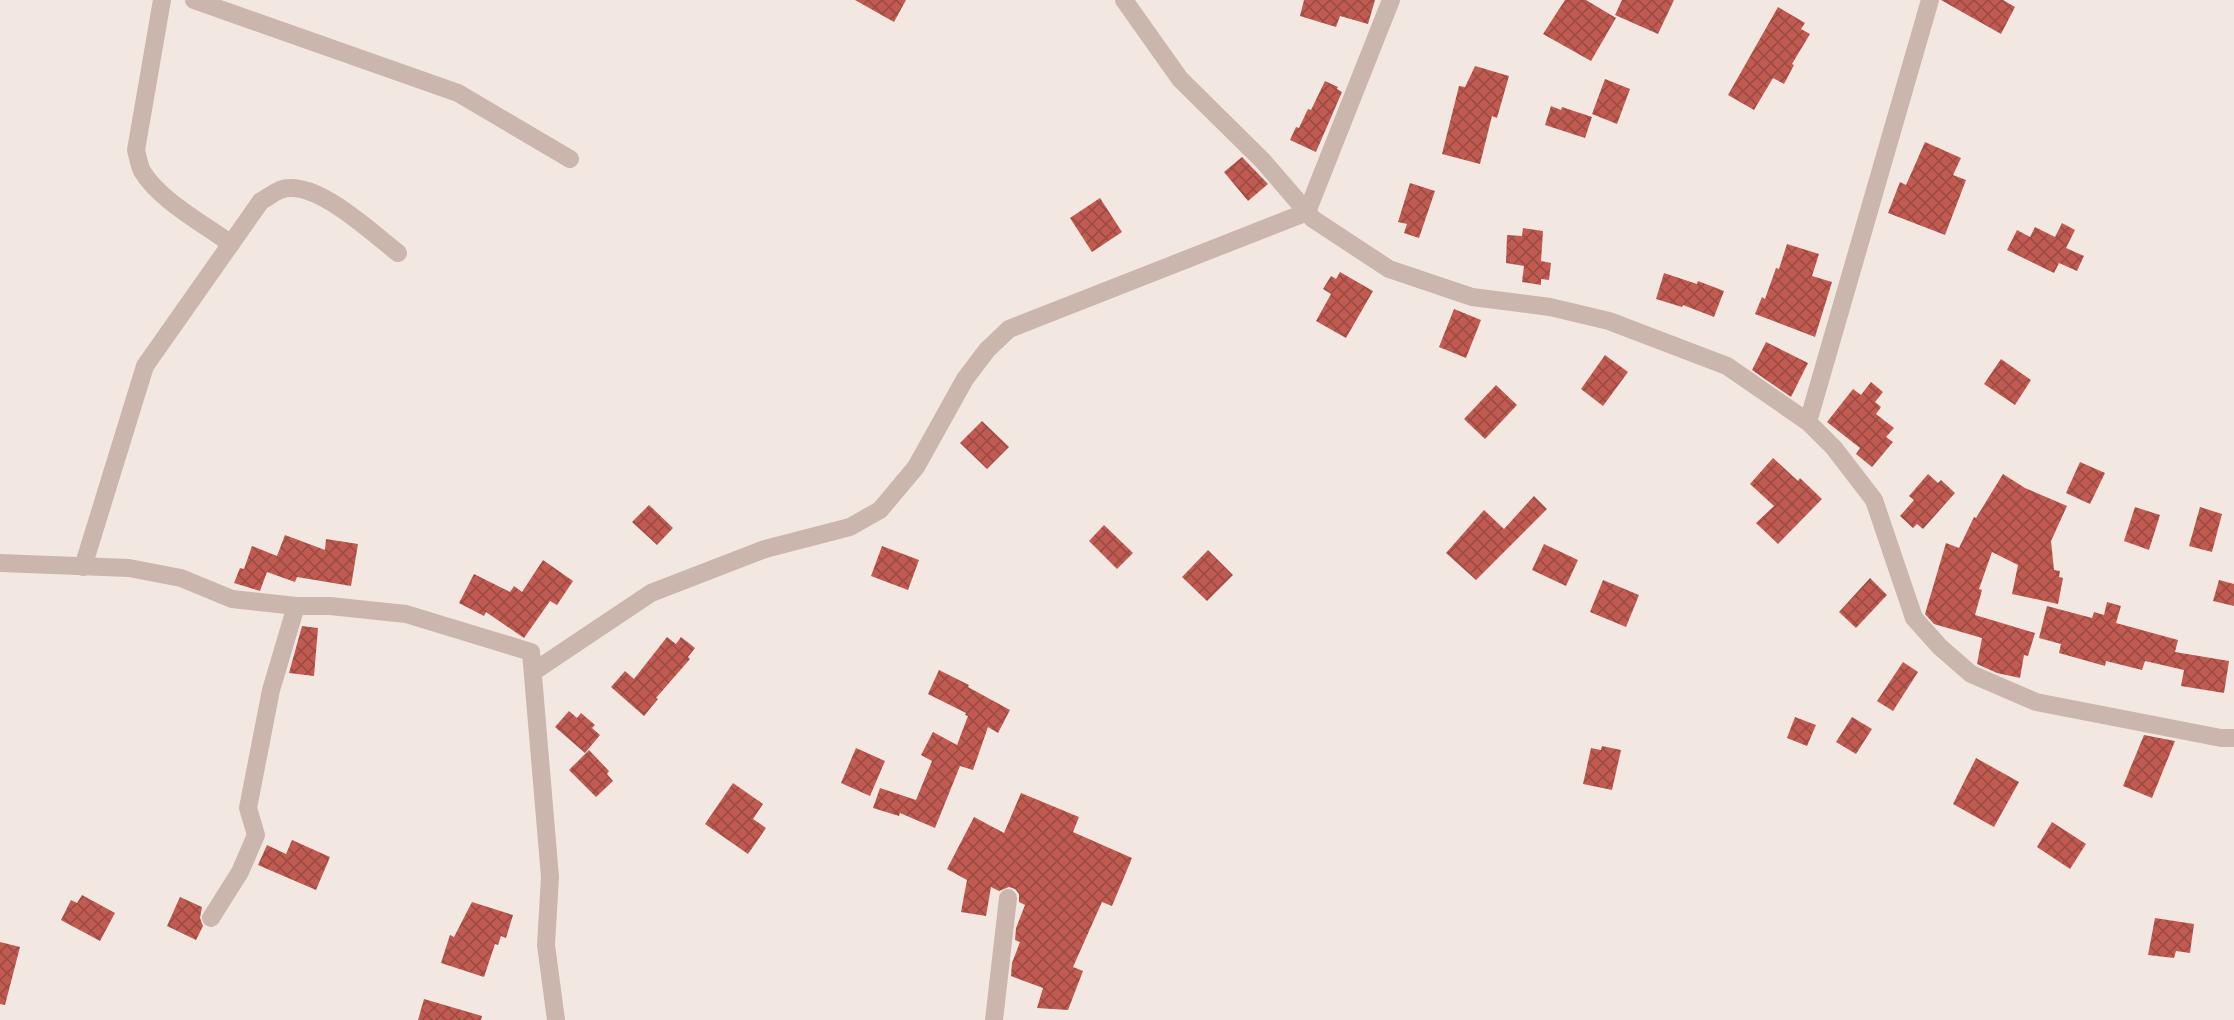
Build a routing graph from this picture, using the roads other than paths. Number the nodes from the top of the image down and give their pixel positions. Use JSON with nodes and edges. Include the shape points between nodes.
{"nodes":[{"id":1,"x":162,"y":0,"type":"edge"},
{"id":2,"x":194,"y":0,"type":"edge"},
{"id":3,"x":1124,"y":0,"type":"edge"},
{"id":4,"x":1391,"y":0,"type":"edge"},
{"id":5,"x":1930,"y":0,"type":"edge"},
{"id":6,"x":570,"y":159,"type":"dead end"},
{"id":7,"x":1307,"y":212,"type":"junction"},
{"id":8,"x":231,"y":244,"type":"junction"},
{"id":9,"x":398,"y":253,"type":"dead end"},
{"id":10,"x":1808,"y":422,"type":"junction"},
{"id":11,"x":0,"y":563,"type":"edge"},
{"id":12,"x":83,"y":566,"type":"junction"},
{"id":13,"x":296,"y":606,"type":"junction"},
{"id":14,"x":533,"y":672,"type":"junction"},
{"id":15,"x":2234,"y":738,"type":"edge"},
{"id":16,"x":1008,"y":898,"type":"dead end"},
{"id":17,"x":211,"y":918,"type":"dead end"},
{"id":18,"x":556,"y":1020,"type":"edge"},
{"id":19,"x":994,"y":1020,"type":"edge"}],
"edges":[{"from":1,"to":8,"type":"street","via":[[136,150],[141,169],[171,201]]},
{"from":2,"to":6,"type":"street","via":[[458,93]]},
{"from":3,"to":7,"type":"street","via":[[1180,79]]},
{"from":4,"to":7,"type":"street"},
{"from":5,"to":10,"type":"street"},
{"from":7,"to":10,"type":"street","via":[[1389,269],[1472,297],[1550,307],[1609,321],[1727,366]]},
{"from":7,"to":14,"type":"street","via":[[1009,329],[965,379],[916,467],[880,509],[850,527],[765,549],[651,593]]},
{"from":8,"to":9,"type":"street","via":[[261,201],[281,189],[302,188],[326,197]]},
{"from":8,"to":12,"type":"street","via":[[145,366]]},
{"from":10,"to":15,"type":"street","via":[[1834,447],[1874,500],[1914,618],[1971,674],[2036,702]]},
{"from":11,"to":12,"type":"street"},
{"from":12,"to":13,"type":"street","via":[[129,568],[181,578],[232,599]]},
{"from":13,"to":14,"type":"street","via":[[406,614],[531,652]]},
{"from":13,"to":17,"type":"street","via":[[271,690],[248,808],[256,835],[240,872]]},
{"from":14,"to":18,"type":"street","via":[[550,877],[546,945]]},
{"from":16,"to":19,"type":"street"}]}
